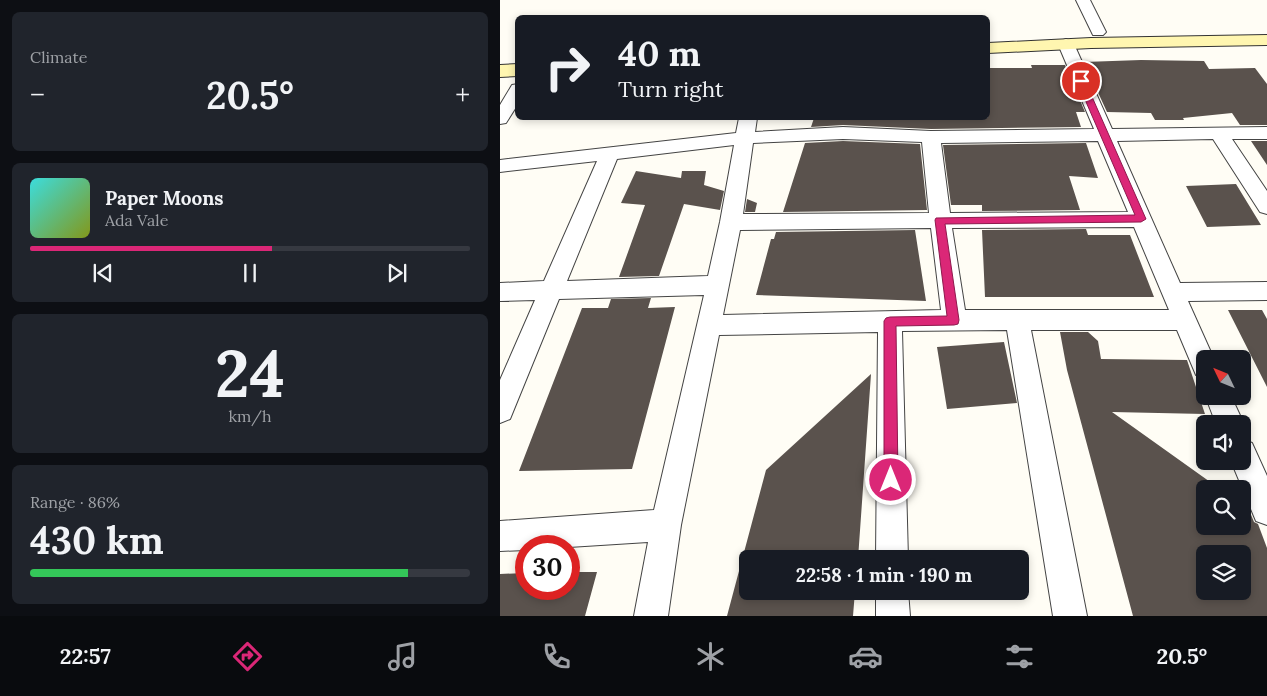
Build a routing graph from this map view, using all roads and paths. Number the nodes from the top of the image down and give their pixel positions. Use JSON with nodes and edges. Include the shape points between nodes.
{"nodes":[{"id":1,"x":1083,"y":0,"type":"edge"},
{"id":2,"x":1267,"y":28,"type":"edge"},
{"id":3,"x":1098,"y":32,"type":"junction"},
{"id":4,"x":990,"y":36,"type":"edge"},
{"id":5,"x":1267,"y":40,"type":"edge"},
{"id":6,"x":1066,"y":44,"type":"junction"},
{"id":7,"x":990,"y":48,"type":"edge"},
{"id":8,"x":515,"y":55,"type":"edge"},
{"id":9,"x":500,"y":56,"type":"edge"},
{"id":10,"x":515,"y":70,"type":"edge"},
{"id":11,"x":500,"y":71,"type":"edge"},
{"id":12,"x":515,"y":94,"type":"edge"},
{"id":13,"x":500,"y":119,"type":"edge"},
{"id":14,"x":746,"y":128,"type":"edge"},
{"id":15,"x":1267,"y":133,"type":"edge"},
{"id":16,"x":1218,"y":134,"type":"junction"},
{"id":17,"x":1105,"y":136,"type":"junction"},
{"id":18,"x":932,"y":137,"type":"junction"},
{"id":19,"x":610,"y":153,"type":"junction"},
{"id":20,"x":500,"y":166,"type":"edge"},
{"id":21,"x":1267,"y":207,"type":"edge"},
{"id":22,"x":1141,"y":219,"type":"junction"},
{"id":23,"x":940,"y":220,"type":"junction"},
{"id":24,"x":731,"y":222,"type":"junction"},
{"id":25,"x":718,"y":284,"type":"junction"},
{"id":26,"x":550,"y":290,"type":"junction"},
{"id":27,"x":1267,"y":291,"type":"edge"},
{"id":28,"x":500,"y":292,"type":"edge"},
{"id":29,"x":1173,"y":292,"type":"junction"},
{"id":30,"x":954,"y":320,"type":"junction"},
{"id":31,"x":1017,"y":320,"type":"junction"},
{"id":32,"x":1184,"y":320,"type":"junction"},
{"id":33,"x":890,"y":321,"type":"junction"},
{"id":34,"x":708,"y":325,"type":"junction"},
{"id":35,"x":1197,"y":350,"type":"edge"},
{"id":36,"x":500,"y":410,"type":"edge"},
{"id":37,"x":1249,"y":470,"type":"edge"},
{"id":38,"x":1267,"y":510,"type":"edge"},
{"id":39,"x":666,"y":526,"type":"junction"},
{"id":40,"x":500,"y":536,"type":"edge"},
{"id":41,"x":892,"y":550,"type":"edge"},
{"id":42,"x":892,"y":600,"type":"edge"},
{"id":43,"x":651,"y":616,"type":"edge"},
{"id":44,"x":893,"y":616,"type":"edge"},
{"id":45,"x":1070,"y":616,"type":"edge"}],
"edges":[{"from":1,"to":3,"type":"street"},
{"from":2,"to":3,"type":"main road"},
{"from":3,"to":4,"type":"main road"},
{"from":5,"to":6,"type":"main road"},
{"from":6,"to":7,"type":"main road"},
{"from":6,"to":17,"type":"street"},
{"from":8,"to":9,"type":"main road"},
{"from":10,"to":11,"type":"main road"},
{"from":12,"to":13,"type":"street"},
{"from":14,"to":18,"type":"street"},
{"from":14,"to":19,"type":"street"},
{"from":14,"to":24,"type":"street"},
{"from":15,"to":16,"type":"street"},
{"from":16,"to":17,"type":"street"},
{"from":16,"to":21,"type":"street"},
{"from":17,"to":18,"type":"street"},
{"from":17,"to":22,"type":"street"},
{"from":18,"to":23,"type":"street"},
{"from":19,"to":20,"type":"street"},
{"from":19,"to":26,"type":"street"},
{"from":22,"to":23,"type":"street"},
{"from":22,"to":29,"type":"street"},
{"from":23,"to":24,"type":"street"},
{"from":23,"to":30,"type":"street"},
{"from":24,"to":25,"type":"street"},
{"from":25,"to":26,"type":"street"},
{"from":25,"to":34,"type":"street"},
{"from":26,"to":28,"type":"street"},
{"from":26,"to":36,"type":"street"},
{"from":27,"to":29,"type":"street"},
{"from":29,"to":32,"type":"street"},
{"from":30,"to":31,"type":"street"},
{"from":30,"to":33,"type":"street"},
{"from":31,"to":32,"type":"street"},
{"from":31,"to":45,"type":"street"},
{"from":32,"to":35,"type":"street"},
{"from":33,"to":34,"type":"street"},
{"from":33,"to":41,"type":"street"},
{"from":34,"to":39,"type":"street"},
{"from":37,"to":38,"type":"street"},
{"from":39,"to":40,"type":"street"},
{"from":39,"to":43,"type":"street"},
{"from":42,"to":44,"type":"street"}]}
